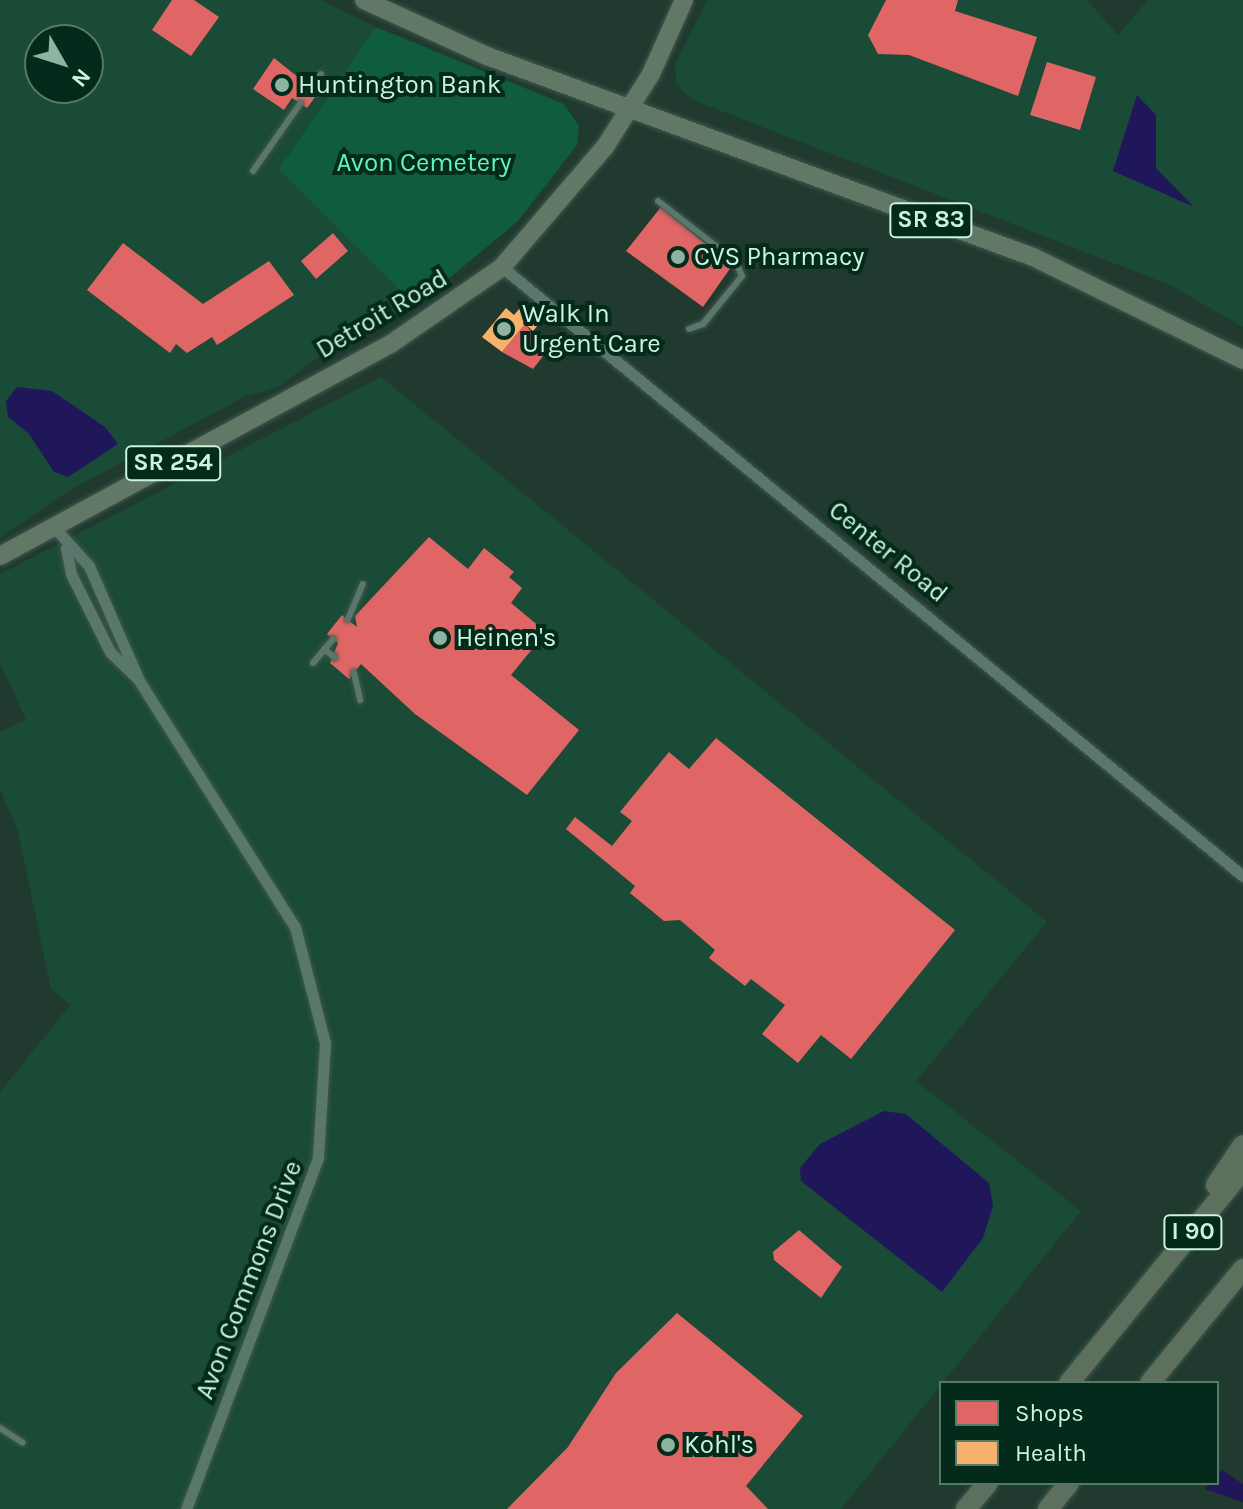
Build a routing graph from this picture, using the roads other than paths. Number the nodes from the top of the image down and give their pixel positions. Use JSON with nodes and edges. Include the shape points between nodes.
{"nodes":[{"id":1,"x":364,"y":0,"type":"edge"},
{"id":2,"x":684,"y":0,"type":"edge"},
{"id":3,"x":321,"y":74,"type":"dead end"},
{"id":4,"x":311,"y":88,"type":"dead end"},
{"id":5,"x":300,"y":104,"type":"dead end"},
{"id":6,"x":630,"y":109,"type":"junction"},
{"id":7,"x":253,"y":171,"type":"dead end"},
{"id":8,"x":658,"y":201,"type":"dead end"},
{"id":9,"x":726,"y":254,"type":"dead end"},
{"id":10,"x":735,"y":260,"type":"dead end"},
{"id":11,"x":502,"y":267,"type":"junction"},
{"id":12,"x":689,"y":329,"type":"dead end"},
{"id":13,"x":1243,"y":360,"type":"edge"},
{"id":14,"x":54,"y":527,"type":"junction"},
{"id":15,"x":66,"y":548,"type":"junction"},
{"id":16,"x":0,"y":556,"type":"edge"},
{"id":17,"x":363,"y":584,"type":"dead end"},
{"id":18,"x":348,"y":619,"type":"dead end"},
{"id":19,"x":333,"y":639,"type":"dead end"},
{"id":20,"x":324,"y":649,"type":"junction"},
{"id":21,"x":334,"y":657,"type":"dead end"},
{"id":22,"x":313,"y":663,"type":"dead end"},
{"id":23,"x":354,"y":673,"type":"dead end"},
{"id":24,"x":138,"y":679,"type":"junction"},
{"id":25,"x":360,"y":700,"type":"dead end"},
{"id":26,"x":1243,"y":876,"type":"edge"},
{"id":27,"x":1243,"y":1145,"type":"edge"},
{"id":28,"x":1243,"y":1170,"type":"edge"},
{"id":29,"x":1243,"y":1269,"type":"edge"},
{"id":30,"x":1143,"y":1294,"type":"junction"},
{"id":31,"x":1071,"y":1381,"type":"edge"},
{"id":32,"x":1152,"y":1381,"type":"edge"},
{"id":33,"x":0,"y":1428,"type":"edge"},
{"id":34,"x":23,"y":1443,"type":"dead end"},
{"id":35,"x":986,"y":1485,"type":"edge"},
{"id":36,"x":1067,"y":1485,"type":"edge"},
{"id":37,"x":186,"y":1509,"type":"edge"},
{"id":38,"x":966,"y":1509,"type":"edge"},
{"id":39,"x":1048,"y":1509,"type":"edge"}],
"edges":[{"from":1,"to":6,"type":"main road","number":"SR 83"},
{"from":2,"to":6,"type":"main road","name":"Detroit Road","number":"SR 254"},
{"from":3,"to":4,"type":"lane"},
{"from":5,"to":7,"type":"lane"},
{"from":6,"to":11,"type":"main road","name":"Detroit Road","number":"SR 254","via":[[578,183]]},
{"from":6,"to":13,"type":"main road","number":"SR 83","via":[[1033,257]]},
{"from":8,"to":9,"type":"lane"},
{"from":10,"to":12,"type":"lane","via":[[742,276],[703,324]]},
{"from":11,"to":14,"type":"main road","name":"Detroit Road","number":"SR 254","via":[[392,343]]},
{"from":11,"to":26,"type":"street","name":"Center Road"},
{"from":14,"to":15,"type":"street","name":"Avon Commons Drive"},
{"from":14,"to":16,"type":"main road","name":"Detroit Road","number":"SR 254"},
{"from":15,"to":24,"type":"street","name":"Avon Commons Drive","via":[[89,566]]},
{"from":15,"to":24,"type":"street","name":"Avon Commons Drive","via":[[71,574],[110,652]]},
{"from":17,"to":18,"type":"lane"},
{"from":19,"to":20,"type":"lane"},
{"from":20,"to":21,"type":"lane"},
{"from":20,"to":22,"type":"lane"},
{"from":23,"to":25,"type":"lane"},
{"from":24,"to":37,"type":"street","name":"Avon Commons Drive","via":[[295,927],[325,1043],[318,1158]]},
{"from":27,"to":30,"type":"highway"},
{"from":28,"to":30,"type":"highway","number":"I 90"},
{"from":29,"to":32,"type":"highway","number":"I 90"},
{"from":30,"to":31,"type":"highway","number":"I 90"},
{"from":33,"to":34,"type":"lane"},
{"from":35,"to":38,"type":"highway"},
{"from":36,"to":39,"type":"highway"}]}
